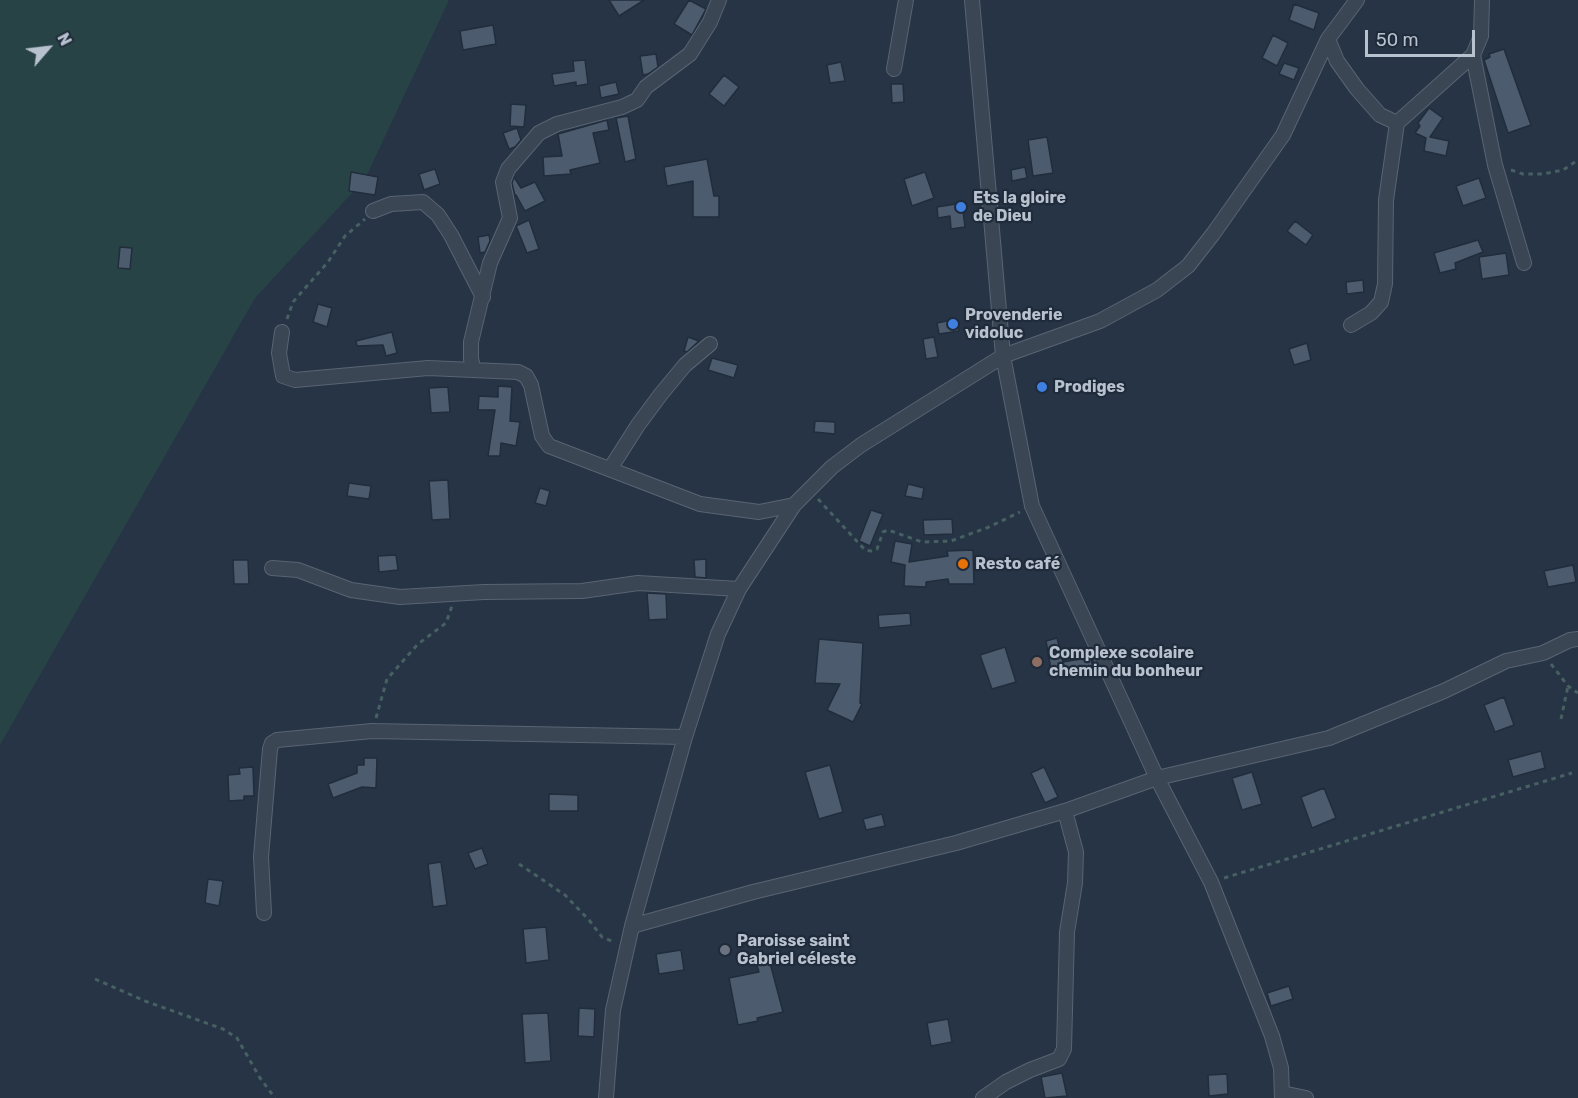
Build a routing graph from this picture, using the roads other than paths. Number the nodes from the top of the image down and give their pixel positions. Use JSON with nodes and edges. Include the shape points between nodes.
{"nodes":[{"id":1,"x":719,"y":0,"type":"edge"},
{"id":2,"x":906,"y":0,"type":"edge"},
{"id":3,"x":972,"y":0,"type":"edge"},
{"id":4,"x":1357,"y":0,"type":"edge"},
{"id":5,"x":1482,"y":0,"type":"edge"},
{"id":6,"x":1328,"y":39,"type":"junction"},
{"id":7,"x":1473,"y":55,"type":"junction"},
{"id":8,"x":894,"y":69,"type":"dead end"},
{"id":9,"x":1397,"y":123,"type":"junction"},
{"id":10,"x":373,"y":211,"type":"road end"},
{"id":11,"x":1524,"y":263,"type":"dead end"},
{"id":12,"x":483,"y":297,"type":"junction"},
{"id":13,"x":1351,"y":325,"type":"dead end"},
{"id":14,"x":282,"y":332,"type":"road end"},
{"id":15,"x":710,"y":344,"type":"dead end"},
{"id":16,"x":1003,"y":356,"type":"junction"},
{"id":17,"x":474,"y":370,"type":"junction"},
{"id":18,"x":610,"y":469,"type":"junction"},
{"id":19,"x":794,"y":505,"type":"junction"},
{"id":20,"x":272,"y":568,"type":"dead end"},
{"id":21,"x":739,"y":589,"type":"junction"},
{"id":22,"x":1578,"y":639,"type":"edge"},
{"id":23,"x":685,"y":737,"type":"junction"},
{"id":24,"x":1156,"y":778,"type":"junction"},
{"id":25,"x":1065,"y":811,"type":"junction"},
{"id":26,"x":264,"y":913,"type":"dead end"},
{"id":27,"x":632,"y":926,"type":"junction"},
{"id":28,"x":1282,"y":1095,"type":"edge"},
{"id":29,"x":606,"y":1098,"type":"edge"},
{"id":30,"x":983,"y":1098,"type":"edge"},
{"id":31,"x":1306,"y":1098,"type":"edge"}],
"edges":[{"from":1,"to":12,"type":"street","via":[[690,54],[646,87],[637,100],[539,133],[508,169],[503,182],[510,219],[490,263]]},
{"from":2,"to":8,"type":"street"},
{"from":3,"to":16,"type":"street"},
{"from":4,"to":6,"type":"street"},
{"from":5,"to":7,"type":"street","via":[[1481,36]]},
{"from":6,"to":9,"type":"street","via":[[1337,62],[1357,88],[1380,115]]},
{"from":6,"to":16,"type":"street","via":[[1283,135],[1188,266],[1157,290],[1100,321]]},
{"from":7,"to":9,"type":"street"},
{"from":7,"to":11,"type":"street","via":[[1495,165]]},
{"from":9,"to":13,"type":"street","via":[[1386,200],[1385,284],[1381,302]]},
{"from":10,"to":12,"type":"street","via":[[391,204],[423,202],[438,215],[451,235]]},
{"from":12,"to":17,"type":"street","via":[[471,342]]},
{"from":14,"to":17,"type":"street","via":[[280,366],[283,376],[296,380],[428,368]]},
{"from":15,"to":18,"type":"street","via":[[685,365],[661,394]]},
{"from":16,"to":19,"type":"street","via":[[861,445]]},
{"from":16,"to":24,"type":"street","via":[[1032,506]]},
{"from":17,"to":18,"type":"street","via":[[518,372],[526,376],[544,442]]},
{"from":18,"to":19,"type":"street","via":[[700,504],[759,512]]},
{"from":19,"to":21,"type":"street"},
{"from":20,"to":21,"type":"street","via":[[298,570],[351,590],[400,597],[582,591],[638,583]]},
{"from":21,"to":23,"type":"street","via":[[718,634]]},
{"from":22,"to":24,"type":"street","via":[[1543,653],[1506,661],[1329,738]]},
{"from":23,"to":26,"type":"street","via":[[372,731],[277,740],[272,744],[261,857]]},
{"from":23,"to":27,"type":"street"},
{"from":24,"to":25,"type":"street"},
{"from":24,"to":28,"type":"street","via":[[1211,882],[1272,1036],[1281,1068]]},
{"from":25,"to":27,"type":"street"},
{"from":25,"to":30,"type":"street","via":[[1076,852],[1076,883],[1067,932],[1064,1049],[1059,1059],[1006,1082]]},
{"from":27,"to":29,"type":"street","via":[[613,1010]]},
{"from":28,"to":31,"type":"street"}]}
